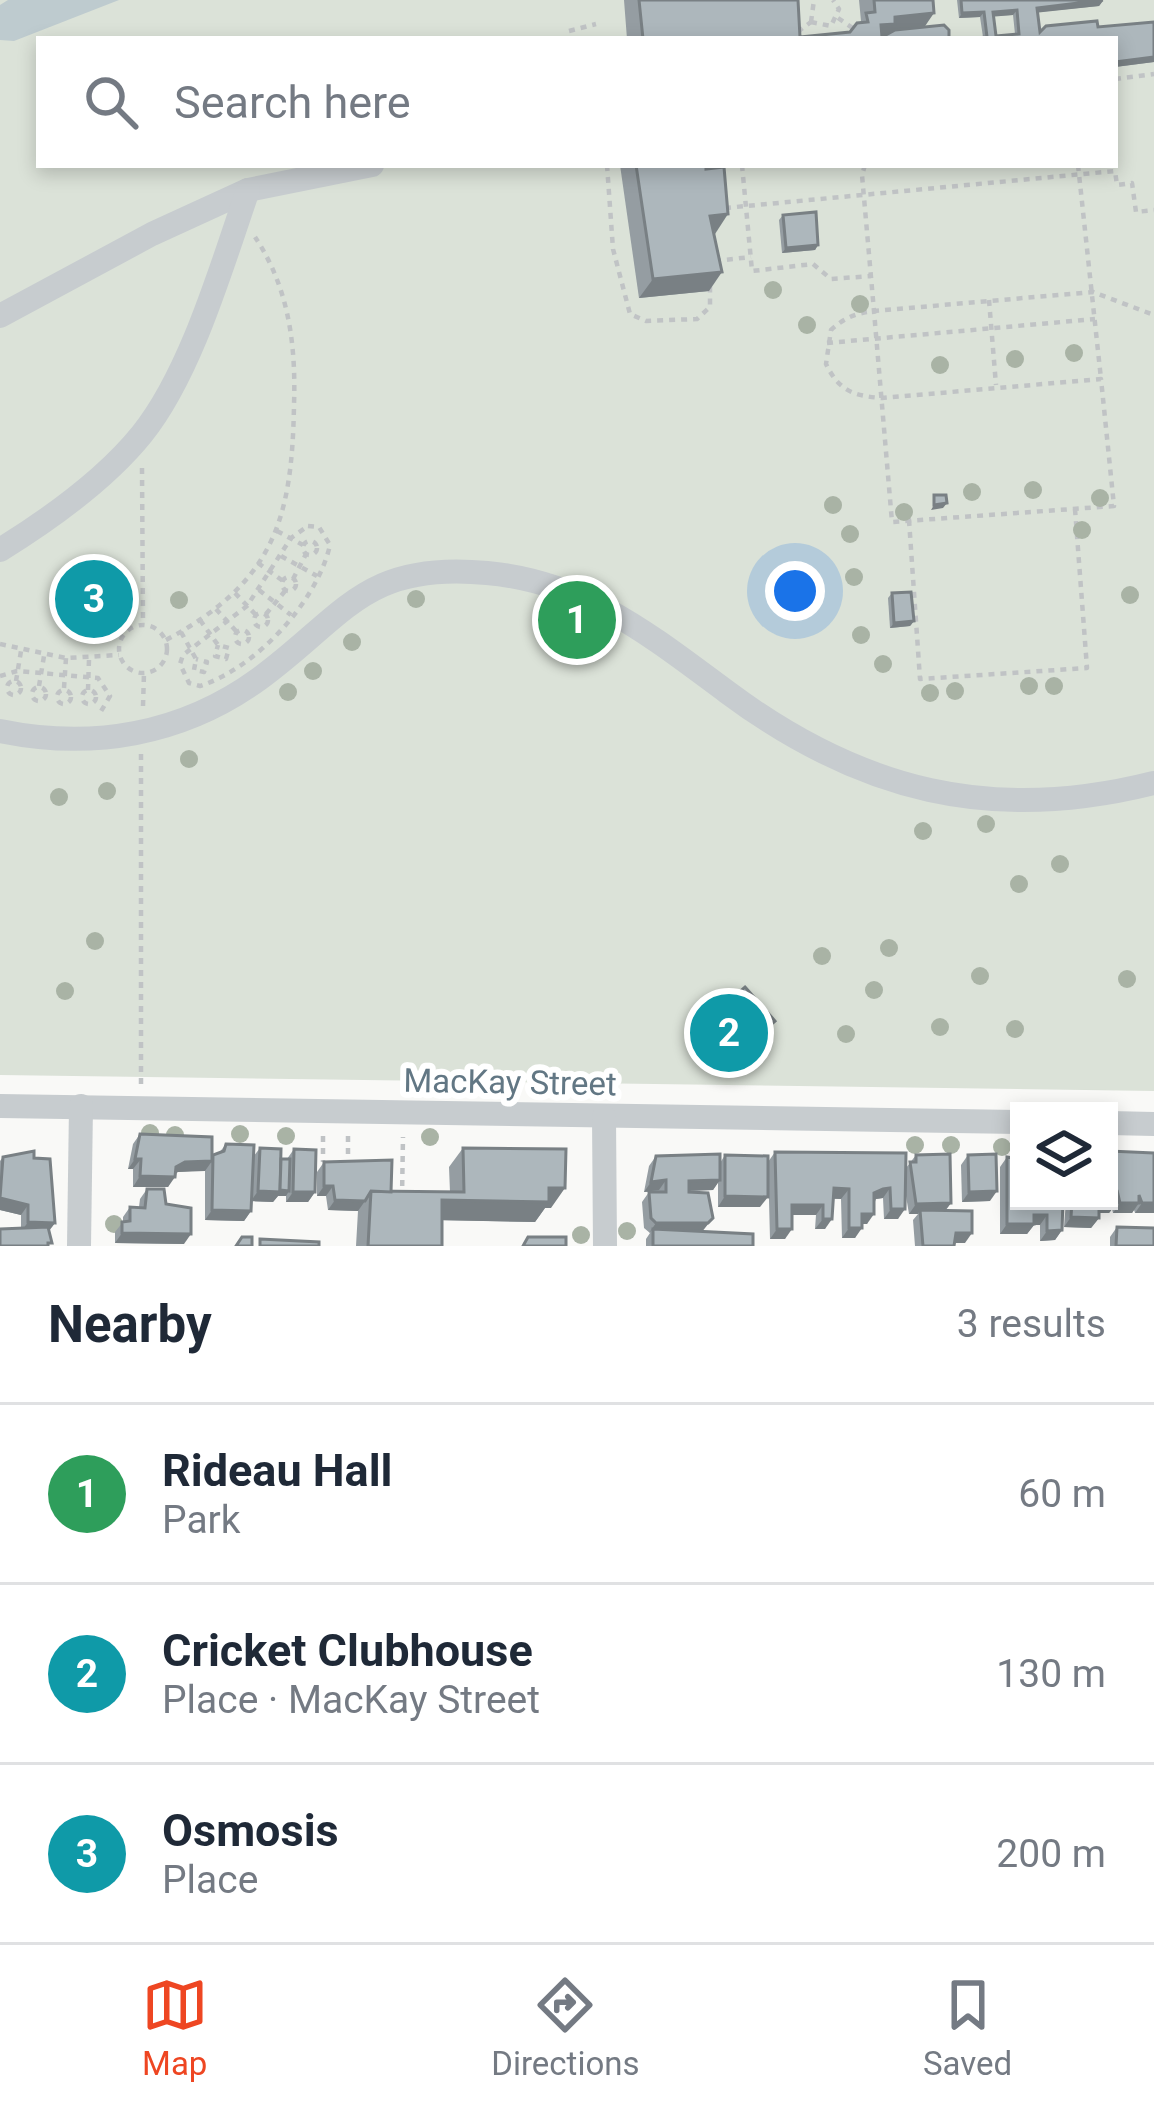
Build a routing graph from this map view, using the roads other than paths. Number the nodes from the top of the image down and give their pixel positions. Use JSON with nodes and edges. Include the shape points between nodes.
{"nodes":[{"id":1,"x":358,"y":168,"type":"edge"},
{"id":2,"x":248,"y":190,"type":"junction"},
{"id":3,"x":0,"y":316,"type":"edge"},
{"id":4,"x":0,"y":550,"type":"edge"},
{"id":5,"x":4,"y":720,"type":"edge"},
{"id":6,"x":1154,"y":783,"type":"edge"},
{"id":7,"x":0,"y":1106,"type":"edge"},
{"id":8,"x":81,"y":1106,"type":"junction"},
{"id":9,"x":604,"y":1117,"type":"junction"},
{"id":10,"x":1010,"y":1122,"type":"edge"},
{"id":11,"x":1118,"y":1123,"type":"edge"},
{"id":12,"x":1154,"y":1124,"type":"edge"},
{"id":13,"x":79,"y":1246,"type":"edge"},
{"id":14,"x":605,"y":1246,"type":"edge"}],
"edges":[{"from":1,"to":2,"type":"street"},
{"from":2,"to":3,"type":"street"},
{"from":2,"to":4,"type":"street","via":[[184,356],[142,434]]},
{"from":5,"to":6,"type":"street","via":[[69,740],[141,735],[259,680],[332,613],[375,586],[470,572],[560,587],[624,615],[774,725],[892,782],[1009,802]]},
{"from":7,"to":8,"type":"street","name":"MacKay Street"},
{"from":8,"to":9,"type":"street","name":"MacKay Street"},
{"from":8,"to":13,"type":"street"},
{"from":9,"to":10,"type":"street","name":"MacKay Street"},
{"from":9,"to":14,"type":"street"},
{"from":11,"to":12,"type":"street"}]}
